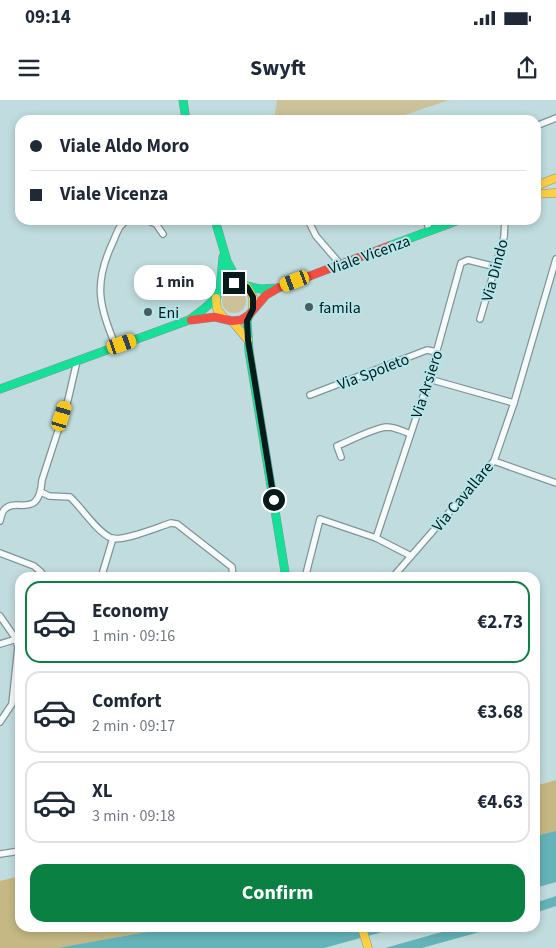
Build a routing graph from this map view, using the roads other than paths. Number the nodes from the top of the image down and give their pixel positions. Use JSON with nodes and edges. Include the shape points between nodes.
{"nodes":[{"id":1,"x":183,"y":100,"type":"edge"},
{"id":2,"x":185,"y":115,"type":"edge"},
{"id":3,"x":556,"y":118,"type":"edge"},
{"id":4,"x":541,"y":124,"type":"edge"},
{"id":5,"x":556,"y":178,"type":"edge"},
{"id":6,"x":541,"y":184,"type":"edge"},
{"id":7,"x":556,"y":193,"type":"edge"},
{"id":8,"x":541,"y":194,"type":"edge"},
{"id":9,"x":121,"y":225,"type":"edge"},
{"id":10,"x":157,"y":225,"type":"edge"},
{"id":11,"x":216,"y":225,"type":"edge"},
{"id":12,"x":310,"y":225,"type":"edge"},
{"id":13,"x":428,"y":225,"type":"edge"},
{"id":14,"x":446,"y":225,"type":"edge"},
{"id":15,"x":505,"y":225,"type":"edge"},
{"id":16,"x":430,"y":231,"type":"junction"},
{"id":17,"x":163,"y":234,"type":"dead end"},
{"id":18,"x":223,"y":252,"type":"junction"},
{"id":19,"x":556,"y":259,"type":"edge"},
{"id":20,"x":341,"y":265,"type":"junction"},
{"id":21,"x":496,"y":266,"type":"junction"},
{"id":22,"x":243,"y":286,"type":"junction"},
{"id":23,"x":278,"y":288,"type":"junction"},
{"id":24,"x":218,"y":294,"type":"junction"},
{"id":25,"x":251,"y":312,"type":"junction"},
{"id":26,"x":189,"y":320,"type":"junction"},
{"id":27,"x":228,"y":320,"type":"junction"},
{"id":28,"x":480,"y":320,"type":"dead end"},
{"id":29,"x":248,"y":340,"type":"junction"},
{"id":30,"x":116,"y":347,"type":"junction"},
{"id":31,"x":437,"y":352,"type":"junction"},
{"id":32,"x":77,"y":361,"type":"junction"},
{"id":33,"x":429,"y":379,"type":"junction"},
{"id":34,"x":0,"y":390,"type":"edge"},
{"id":35,"x":310,"y":395,"type":"dead end"},
{"id":36,"x":514,"y":403,"type":"junction"},
{"id":37,"x":410,"y":434,"type":"junction"},
{"id":38,"x":341,"y":457,"type":"dead end"},
{"id":39,"x":494,"y":461,"type":"junction"},
{"id":40,"x":556,"y":483,"type":"edge"},
{"id":41,"x":41,"y":492,"type":"junction"},
{"id":42,"x":0,"y":521,"type":"edge"},
{"id":43,"x":113,"y":538,"type":"junction"},
{"id":44,"x":376,"y":538,"type":"junction"},
{"id":45,"x":0,"y":553,"type":"edge"},
{"id":46,"x":411,"y":556,"type":"junction"},
{"id":47,"x":41,"y":572,"type":"dead end"},
{"id":48,"x":103,"y":572,"type":"edge"},
{"id":49,"x":232,"y":572,"type":"edge"},
{"id":50,"x":285,"y":572,"type":"edge"},
{"id":51,"x":307,"y":572,"type":"edge"},
{"id":52,"x":397,"y":572,"type":"edge"},
{"id":53,"x":0,"y":616,"type":"edge"},
{"id":54,"x":15,"y":634,"type":"edge"},
{"id":55,"x":15,"y":639,"type":"edge"},
{"id":56,"x":0,"y":644,"type":"edge"},
{"id":57,"x":15,"y":685,"type":"edge"},
{"id":58,"x":14,"y":698,"type":"joint"},
{"id":59,"x":0,"y":722,"type":"edge"},
{"id":60,"x":15,"y":852,"type":"edge"},
{"id":61,"x":0,"y":854,"type":"edge"},
{"id":62,"x":363,"y":932,"type":"edge"},
{"id":63,"x":368,"y":948,"type":"edge"}],
"edges":[{"from":1,"to":2,"type":"main road"},
{"from":3,"to":4,"type":"street"},
{"from":5,"to":6,"type":"main road"},
{"from":7,"to":8,"type":"main road"},
{"from":9,"to":30,"type":"street","via":[[103,265],[100,282],[101,306]]},
{"from":10,"to":17,"type":"street"},
{"from":11,"to":18,"type":"main road"},
{"from":12,"to":20,"type":"street"},
{"from":13,"to":16,"type":"street"},
{"from":14,"to":16,"type":"main road","name":"Viale Vicenza"},
{"from":15,"to":21,"type":"street","name":"Via Dindo"},
{"from":16,"to":20,"type":"main road","name":"Viale Vicenza"},
{"from":18,"to":22,"type":"main road"},
{"from":18,"to":24,"type":"main road"},
{"from":19,"to":36,"type":"street","name":"Via Cavallare"},
{"from":20,"to":23,"type":"main road","name":"Viale Vicenza"},
{"from":21,"to":28,"type":"street","name":"Via Dindo"},
{"from":21,"to":31,"type":"street","name":"Via Arsiero","via":[[468,260],[461,263]]},
{"from":22,"to":23,"type":"main road","name":"Viale Vicenza","via":[[260,290]]},
{"from":22,"to":24,"type":"main road","name":"Viale Vicenza","via":[[229,284]]},
{"from":22,"to":25,"type":"main road","via":[[253,297]]},
{"from":23,"to":25,"type":"main road","name":"Viale Vicenza","via":[[266,295]]},
{"from":24,"to":26,"type":"main road","name":"Viale Vicenza"},
{"from":24,"to":27,"type":"main road","via":[[217,309]]},
{"from":25,"to":27,"type":"main road","name":"Viale Vicenza","via":[[241,320]]},
{"from":25,"to":29,"type":"main road","via":[[247,321]]},
{"from":26,"to":27,"type":"main road","name":"Viale Vicenza","via":[[209,317]]},
{"from":26,"to":30,"type":"main road","name":"Viale Vicenza"},
{"from":27,"to":29,"type":"main road"},
{"from":29,"to":50,"type":"main road"},
{"from":30,"to":32,"type":"main road","name":"Viale Vicenza"},
{"from":31,"to":33,"type":"street","name":"Via Arsiero"},
{"from":31,"to":35,"type":"street","name":"Via Spoleto","via":[[427,350]]},
{"from":32,"to":34,"type":"main road","name":"Viale Vicenza"},
{"from":32,"to":41,"type":"street"},
{"from":33,"to":36,"type":"street"},
{"from":33,"to":37,"type":"street","name":"Via Arsiero"},
{"from":36,"to":39,"type":"street","name":"Via Cavallare"},
{"from":37,"to":38,"type":"street","via":[[385,427],[337,446]]},
{"from":37,"to":44,"type":"street","name":"Via Arsiero"},
{"from":39,"to":40,"type":"street"},
{"from":39,"to":46,"type":"street","name":"Via Cavallare"},
{"from":41,"to":42,"type":"street","via":[[36,502],[3,510]]},
{"from":41,"to":43,"type":"street","via":[[49,496],[70,497],[102,532]]},
{"from":43,"to":48,"type":"street"},
{"from":43,"to":49,"type":"street","via":[[177,524],[232,567]]},
{"from":44,"to":46,"type":"street"},
{"from":44,"to":51,"type":"street","via":[[320,519]]},
{"from":45,"to":47,"type":"street","via":[[34,566]]},
{"from":46,"to":52,"type":"street","name":"Via Cavallare"},
{"from":53,"to":54,"type":"street"},
{"from":55,"to":56,"type":"street"},
{"from":57,"to":58,"type":"street"},
{"from":58,"to":59,"type":"street"},
{"from":60,"to":61,"type":"street"},
{"from":62,"to":63,"type":"main road"}]}
